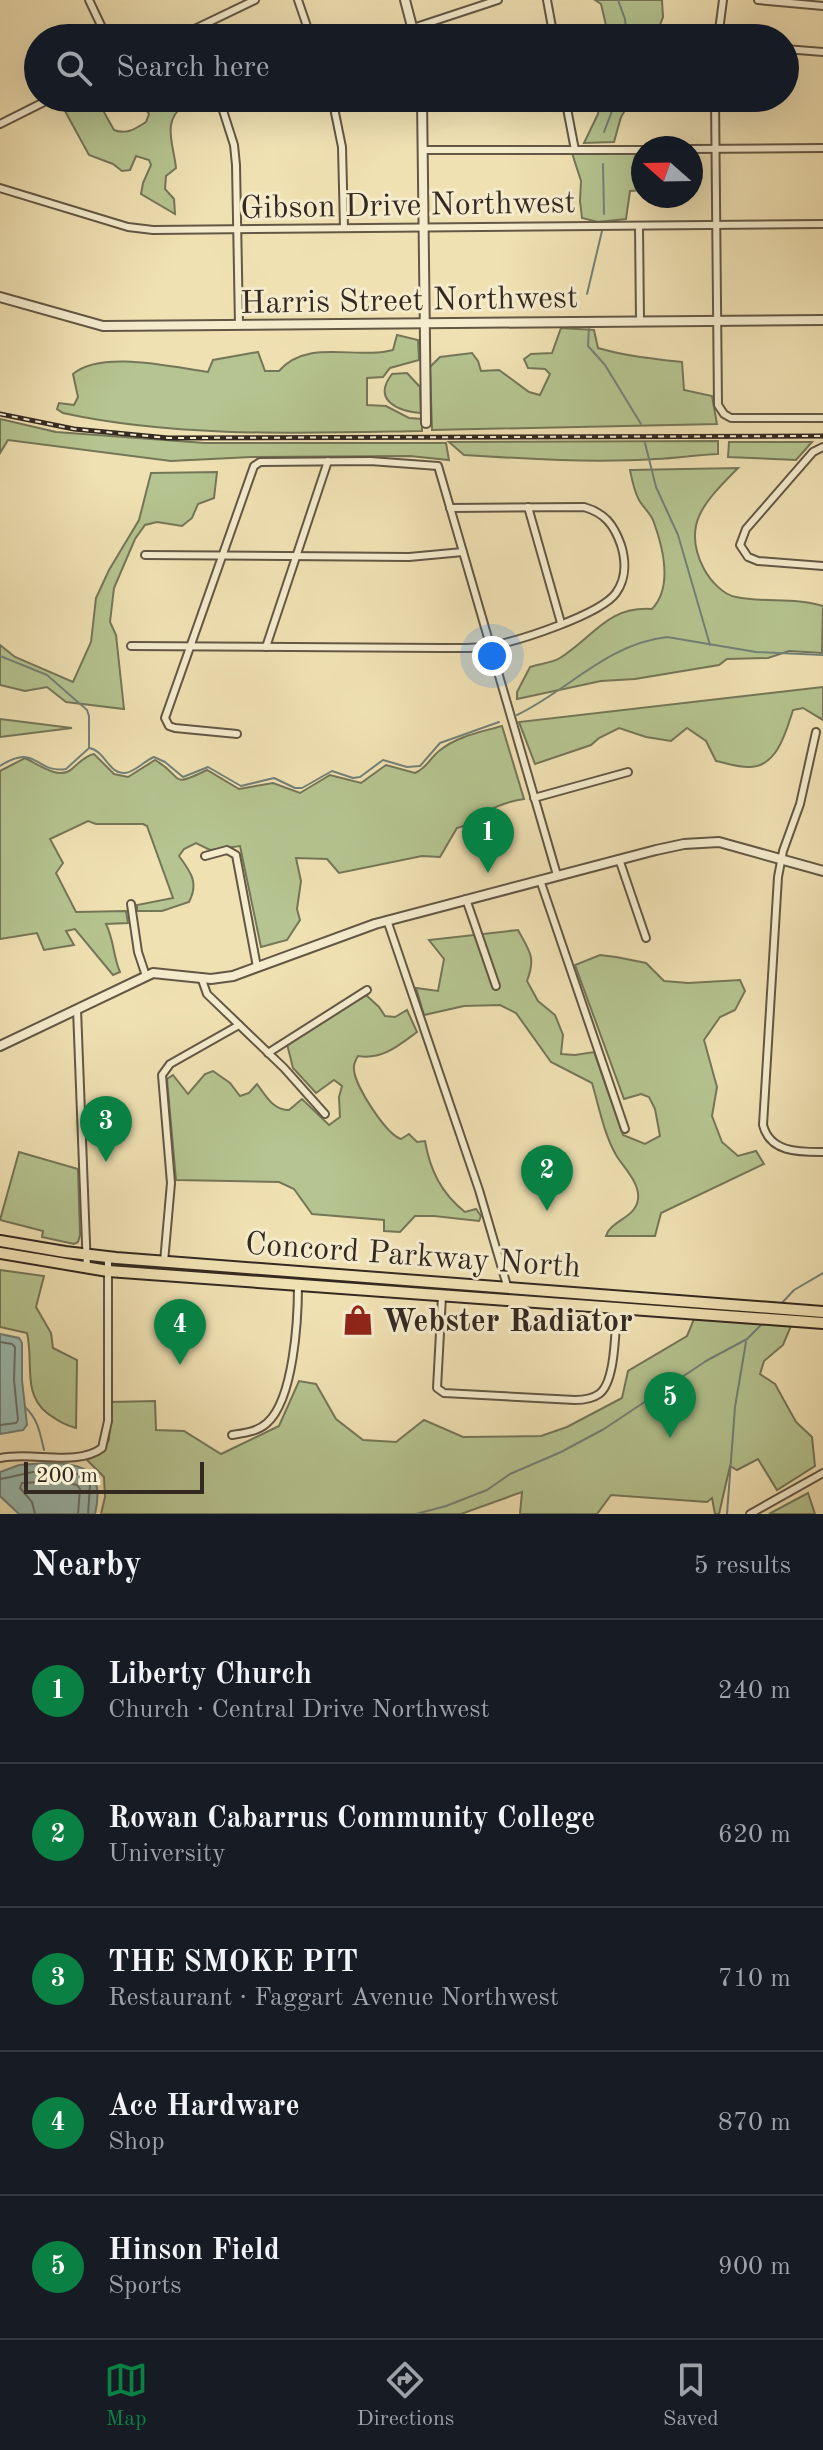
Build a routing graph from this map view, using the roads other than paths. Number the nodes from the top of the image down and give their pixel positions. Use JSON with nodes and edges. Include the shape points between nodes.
{"nodes":[{"id":1,"x":89,"y":0,"type":"edge"},
{"id":2,"x":255,"y":0,"type":"edge"},
{"id":3,"x":298,"y":0,"type":"edge"},
{"id":4,"x":405,"y":0,"type":"edge"},
{"id":5,"x":498,"y":0,"type":"edge"},
{"id":6,"x":547,"y":0,"type":"edge"},
{"id":7,"x":723,"y":0,"type":"edge"},
{"id":8,"x":758,"y":0,"type":"edge"},
{"id":9,"x":823,"y":6,"type":"edge"},
{"id":10,"x":100,"y":24,"type":"edge"},
{"id":11,"x":209,"y":24,"type":"edge"},
{"id":12,"x":306,"y":24,"type":"edge"},
{"id":13,"x":412,"y":24,"type":"edge"},
{"id":14,"x":425,"y":24,"type":"edge"},
{"id":15,"x":551,"y":24,"type":"edge"},
{"id":16,"x":720,"y":24,"type":"edge"},
{"id":17,"x":799,"y":50,"type":"edge"},
{"id":18,"x":823,"y":52,"type":"edge"},
{"id":19,"x":24,"y":112,"type":"edge"},
{"id":20,"x":223,"y":112,"type":"edge"},
{"id":21,"x":335,"y":112,"type":"edge"},
{"id":22,"x":422,"y":112,"type":"edge"},
{"id":23,"x":568,"y":112,"type":"edge"},
{"id":24,"x":715,"y":112,"type":"edge"},
{"id":25,"x":0,"y":124,"type":"edge"},
{"id":26,"x":716,"y":148,"type":"junction"},
{"id":27,"x":823,"y":148,"type":"edge"},
{"id":28,"x":703,"y":149,"type":"edge"},
{"id":29,"x":423,"y":150,"type":"junction"},
{"id":30,"x":575,"y":150,"type":"junction"},
{"id":31,"x":631,"y":150,"type":"edge"},
{"id":32,"x":0,"y":188,"type":"edge"},
{"id":33,"x":823,"y":224,"type":"edge"},
{"id":34,"x":717,"y":225,"type":"junction"},
{"id":35,"x":639,"y":226,"type":"junction"},
{"id":36,"x":424,"y":227,"type":"junction"},
{"id":37,"x":344,"y":228,"type":"junction"},
{"id":38,"x":238,"y":230,"type":"junction"},
{"id":39,"x":0,"y":297,"type":"edge"},
{"id":40,"x":640,"y":320,"type":"junction"},
{"id":41,"x":718,"y":320,"type":"junction"},
{"id":42,"x":823,"y":320,"type":"edge"},
{"id":43,"x":426,"y":323,"type":"junction"},
{"id":44,"x":239,"y":325,"type":"junction"},
{"id":45,"x":823,"y":418,"type":"edge"},
{"id":46,"x":426,"y":423,"type":"dead end"},
{"id":47,"x":823,"y":447,"type":"edge"},
{"id":48,"x":328,"y":461,"type":"junction"},
{"id":49,"x":528,"y":507,"type":"junction"},
{"id":50,"x":450,"y":508,"type":"junction"},
{"id":51,"x":463,"y":552,"type":"junction"},
{"id":52,"x":145,"y":555,"type":"dead end"},
{"id":53,"x":222,"y":556,"type":"junction"},
{"id":54,"x":297,"y":556,"type":"junction"},
{"id":55,"x":823,"y":566,"type":"edge"},
{"id":56,"x":561,"y":623,"type":"junction"},
{"id":57,"x":131,"y":646,"type":"dead end"},
{"id":58,"x":490,"y":646,"type":"junction"},
{"id":59,"x":190,"y":647,"type":"junction"},
{"id":60,"x":266,"y":647,"type":"junction"},
{"id":61,"x":816,"y":732,"type":"dead end"},
{"id":62,"x":237,"y":734,"type":"dead end"},
{"id":63,"x":628,"y":772,"type":"dead end"},
{"id":64,"x":534,"y":798,"type":"junction"},
{"id":65,"x":205,"y":856,"type":"dead end"},
{"id":66,"x":781,"y":858,"type":"junction"},
{"id":67,"x":619,"y":859,"type":"junction"},
{"id":68,"x":823,"y":871,"type":"edge"},
{"id":69,"x":557,"y":875,"type":"junction"},
{"id":70,"x":540,"y":880,"type":"junction"},
{"id":71,"x":466,"y":899,"type":"junction"},
{"id":72,"x":131,"y":904,"type":"dead end"},
{"id":73,"x":387,"y":920,"type":"junction"},
{"id":74,"x":646,"y":938,"type":"dead end"},
{"id":75,"x":257,"y":967,"type":"junction"},
{"id":76,"x":146,"y":976,"type":"junction"},
{"id":77,"x":201,"y":977,"type":"junction"},
{"id":78,"x":496,"y":986,"type":"dead end"},
{"id":79,"x":367,"y":990,"type":"dead end"},
{"id":80,"x":77,"y":1009,"type":"junction"},
{"id":81,"x":239,"y":1025,"type":"junction"},
{"id":82,"x":0,"y":1046,"type":"edge"},
{"id":83,"x":268,"y":1053,"type":"junction"},
{"id":84,"x":325,"y":1114,"type":"dead end"},
{"id":85,"x":625,"y":1129,"type":"dead end"},
{"id":86,"x":823,"y":1152,"type":"edge"},
{"id":87,"x":0,"y":1241,"type":"edge"},
{"id":88,"x":0,"y":1253,"type":"edge"},
{"id":89,"x":87,"y":1255,"type":"junction"},
{"id":90,"x":108,"y":1257,"type":"junction"},
{"id":91,"x":164,"y":1262,"type":"junction"},
{"id":92,"x":87,"y":1269,"type":"junction"},
{"id":93,"x":270,"y":1270,"type":"junction"},
{"id":94,"x":108,"y":1271,"type":"junction"},
{"id":95,"x":270,"y":1283,"type":"junction"},
{"id":96,"x":298,"y":1285,"type":"junction"},
{"id":97,"x":508,"y":1294,"type":"junction"},
{"id":98,"x":442,"y":1295,"type":"junction"},
{"id":99,"x":728,"y":1304,"type":"junction"},
{"id":100,"x":617,"y":1308,"type":"junction"},
{"id":101,"x":635,"y":1310,"type":"junction"},
{"id":102,"x":823,"y":1312,"type":"edge"},
{"id":103,"x":823,"y":1323,"type":"edge"},
{"id":104,"x":232,"y":1435,"type":"dead end"},
{"id":105,"x":0,"y":1458,"type":"edge"},
{"id":106,"x":823,"y":1473,"type":"edge"},
{"id":107,"x":750,"y":1514,"type":"edge"}],
"edges":[{"from":1,"to":10,"type":"street"},
{"from":2,"to":11,"type":"street"},
{"from":3,"to":12,"type":"street"},
{"from":4,"to":13,"type":"street"},
{"from":5,"to":14,"type":"street"},
{"from":6,"to":15,"type":"street"},
{"from":7,"to":16,"type":"street"},
{"from":8,"to":9,"type":"street"},
{"from":17,"to":18,"type":"street"},
{"from":19,"to":25,"type":"street"},
{"from":20,"to":38,"type":"street","via":[[234,145]]},
{"from":21,"to":37,"type":"street","via":[[342,147]]},
{"from":22,"to":29,"type":"street"},
{"from":23,"to":30,"type":"street"},
{"from":24,"to":26,"type":"street"},
{"from":26,"to":27,"type":"street"},
{"from":26,"to":28,"type":"street"},
{"from":26,"to":34,"type":"street"},
{"from":29,"to":30,"type":"street"},
{"from":29,"to":36,"type":"street"},
{"from":30,"to":31,"type":"street"},
{"from":32,"to":38,"type":"street","name":"Gibson Drive Northwest","via":[[142,230]]},
{"from":33,"to":34,"type":"street","name":"Gibson Drive Northwest"},
{"from":34,"to":35,"type":"street","name":"Gibson Drive Northwest"},
{"from":34,"to":41,"type":"street"},
{"from":35,"to":36,"type":"street","name":"Gibson Drive Northwest"},
{"from":35,"to":40,"type":"street"},
{"from":36,"to":37,"type":"street","name":"Gibson Drive Northwest"},
{"from":36,"to":43,"type":"street"},
{"from":37,"to":38,"type":"street","name":"Gibson Drive Northwest"},
{"from":38,"to":44,"type":"street"},
{"from":39,"to":44,"type":"street","name":"Harris Street Northwest","via":[[103,326]]},
{"from":40,"to":41,"type":"street","name":"Harris Street Northwest"},
{"from":40,"to":43,"type":"street","name":"Harris Street Northwest"},
{"from":41,"to":42,"type":"street","name":"Harris Street Northwest"},
{"from":41,"to":45,"type":"street","via":[[717,398],[724,414]]},
{"from":43,"to":44,"type":"street","name":"Harris Street Northwest"},
{"from":43,"to":46,"type":"street"},
{"from":47,"to":55,"type":"street","via":[[746,529],[740,545],[758,561]]},
{"from":48,"to":50,"type":"street","via":[[438,466]]},
{"from":48,"to":53,"type":"street","via":[[254,466]]},
{"from":48,"to":54,"type":"street"},
{"from":49,"to":50,"type":"street"},
{"from":49,"to":56,"type":"street"},
{"from":49,"to":56,"type":"street","via":[[596,510],[614,528],[624,556],[615,595]]},
{"from":50,"to":51,"type":"street"},
{"from":51,"to":54,"type":"street"},
{"from":51,"to":58,"type":"street"},
{"from":52,"to":53,"type":"street"},
{"from":53,"to":54,"type":"street"},
{"from":53,"to":59,"type":"street"},
{"from":54,"to":60,"type":"street"},
{"from":56,"to":58,"type":"street"},
{"from":57,"to":59,"type":"street"},
{"from":58,"to":60,"type":"street"},
{"from":58,"to":64,"type":"street"},
{"from":59,"to":60,"type":"street"},
{"from":59,"to":62,"type":"street","via":[[167,722],[175,728]]},
{"from":61,"to":66,"type":"street"},
{"from":63,"to":64,"type":"street"},
{"from":64,"to":69,"type":"street"},
{"from":65,"to":75,"type":"street","via":[[227,850],[236,855]]},
{"from":66,"to":67,"type":"street","via":[[711,842]]},
{"from":66,"to":68,"type":"street"},
{"from":66,"to":86,"type":"street","via":[[763,1125],[776,1146]]},
{"from":67,"to":69,"type":"street"},
{"from":67,"to":74,"type":"street"},
{"from":69,"to":70,"type":"street"},
{"from":70,"to":71,"type":"street"},
{"from":70,"to":85,"type":"street"},
{"from":71,"to":73,"type":"street"},
{"from":71,"to":78,"type":"street"},
{"from":72,"to":76,"type":"street"},
{"from":73,"to":75,"type":"street"},
{"from":73,"to":97,"type":"street","via":[[479,1190]]},
{"from":75,"to":77,"type":"street","via":[[222,979]]},
{"from":76,"to":77,"type":"street","via":[[161,972]]},
{"from":76,"to":80,"type":"street"},
{"from":77,"to":81,"type":"street","via":[[207,994]]},
{"from":79,"to":83,"type":"street"},
{"from":80,"to":82,"type":"street"},
{"from":80,"to":89,"type":"street"},
{"from":81,"to":83,"type":"street"},
{"from":81,"to":91,"type":"street","via":[[165,1068],[161,1082],[171,1193]]},
{"from":83,"to":84,"type":"street"},
{"from":87,"to":89,"type":"highway","name":"Concord Parkway North"},
{"from":88,"to":92,"type":"highway","name":"Concord Parkway North"},
{"from":89,"to":90,"type":"highway","name":"Concord Parkway North"},
{"from":89,"to":92,"type":"street"},
{"from":90,"to":91,"type":"highway","name":"Concord Parkway North"},
{"from":90,"to":94,"type":"street"},
{"from":91,"to":93,"type":"highway","name":"Concord Parkway North"},
{"from":92,"to":94,"type":"highway","name":"Concord Parkway North"},
{"from":93,"to":95,"type":"highway"},
{"from":93,"to":97,"type":"highway","name":"Concord Parkway North"},
{"from":94,"to":95,"type":"highway","name":"Concord Parkway North"},
{"from":94,"to":105,"type":"street","via":[[108,1430],[102,1448],[85,1457]]},
{"from":95,"to":96,"type":"highway","name":"Concord Parkway North"},
{"from":96,"to":98,"type":"highway","name":"Concord Parkway North"},
{"from":96,"to":104,"type":"street","via":[[296,1346],[277,1409],[262,1427]]},
{"from":97,"to":98,"type":"highway","name":"Concord Parkway North"},
{"from":97,"to":99,"type":"highway","name":"Concord Parkway North"},
{"from":97,"to":100,"type":"highway","name":"Concord Parkway North"},
{"from":98,"to":100,"type":"street","via":[[437,1388],[444,1393],[585,1400],[601,1393],[610,1379]]},
{"from":99,"to":101,"type":"highway","via":[[639,1304]]},
{"from":99,"to":102,"type":"highway","name":"Concord Parkway North"},
{"from":100,"to":101,"type":"highway","name":"Concord Parkway North"},
{"from":101,"to":103,"type":"highway","name":"Concord Parkway North"},
{"from":106,"to":107,"type":"street"}]}
